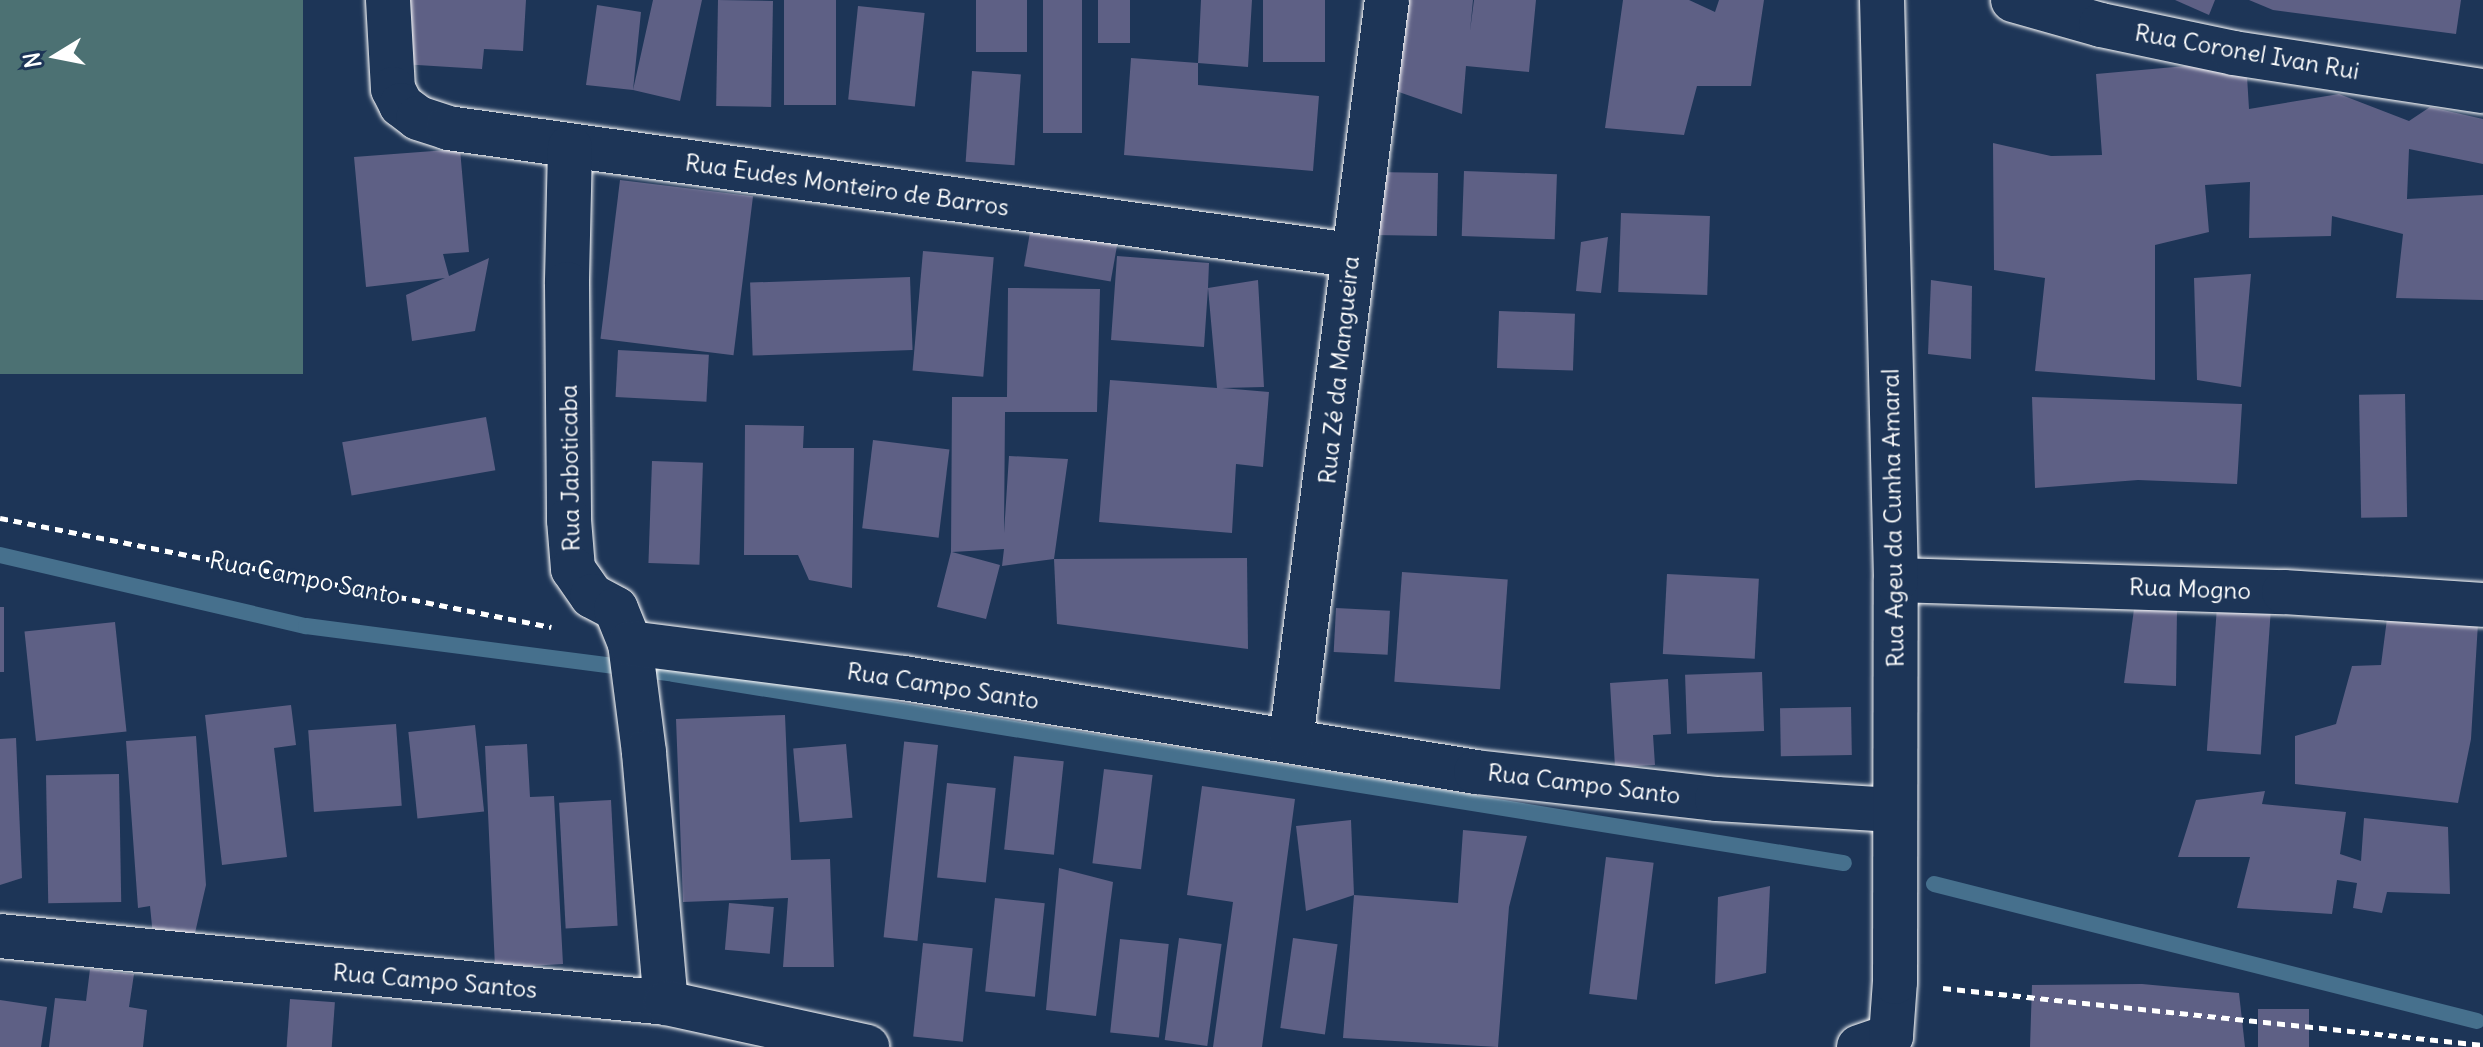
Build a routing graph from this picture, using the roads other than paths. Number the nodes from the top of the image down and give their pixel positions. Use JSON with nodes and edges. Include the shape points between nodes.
{"nodes":[{"id":1,"x":388,"y":0,"type":"edge"},
{"id":2,"x":1387,"y":0,"type":"edge"},
{"id":3,"x":1882,"y":0,"type":"edge"},
{"id":4,"x":2013,"y":0,"type":"edge"},
{"id":5,"x":2483,"y":91,"type":"edge"},
{"id":6,"x":570,"y":147,"type":"junction"},
{"id":7,"x":1351,"y":255,"type":"junction"},
{"id":8,"x":1896,"y":580,"type":"junction"},
{"id":9,"x":2483,"y":605,"type":"edge"},
{"id":10,"x":630,"y":643,"type":"junction"},
{"id":11,"x":1291,"y":740,"type":"junction"},
{"id":12,"x":1893,"y":810,"type":"junction"},
{"id":13,"x":0,"y":936,"type":"edge"},
{"id":14,"x":666,"y":1003,"type":"junction"},
{"id":15,"x":1885,"y":1043,"type":"edge"},
{"id":16,"x":867,"y":1047,"type":"edge"}],
"edges":[{"from":1,"to":6,"type":"street","name":"Rua Eudes Monteiro de Barros","via":[[388,54],[401,105],[418,118],[448,128]]},
{"from":2,"to":7,"type":"street","name":"Rua Zé da Mangueira"},
{"from":3,"to":8,"type":"street","name":"Rua Ageu da Cunha Amaral"},
{"from":4,"to":5,"type":"street","name":"Rua Coronel Ivan Rui","via":[[2234,53]]},
{"from":6,"to":7,"type":"street","name":"Rua Eudes Monteiro de Barros"},
{"from":6,"to":10,"type":"street","name":"Rua Jaboticaba","via":[[573,569],[592,596],[616,609]]},
{"from":7,"to":11,"type":"street","name":"Rua Zé da Mangueira","via":[[1326,491]]},
{"from":8,"to":9,"type":"street","name":"Rua Mogno","via":[[2284,592]]},
{"from":8,"to":12,"type":"street","name":"Rua Ageu da Cunha Amaral"},
{"from":10,"to":11,"type":"street","name":"Rua Campo Santo","via":[[904,678]]},
{"from":10,"to":14,"type":"street","name":"Rua Jaboticaba"},
{"from":11,"to":12,"type":"street","name":"Rua Campo Santo","via":[[1575,784]]},
{"from":12,"to":15,"type":"street","name":"Rua Ageu da Cunha Amaral","via":[[1895,982]]},
{"from":13,"to":14,"type":"street","name":"Rua Campo Santos"},
{"from":14,"to":16,"type":"street","name":"Rua Campo Santos"}]}
